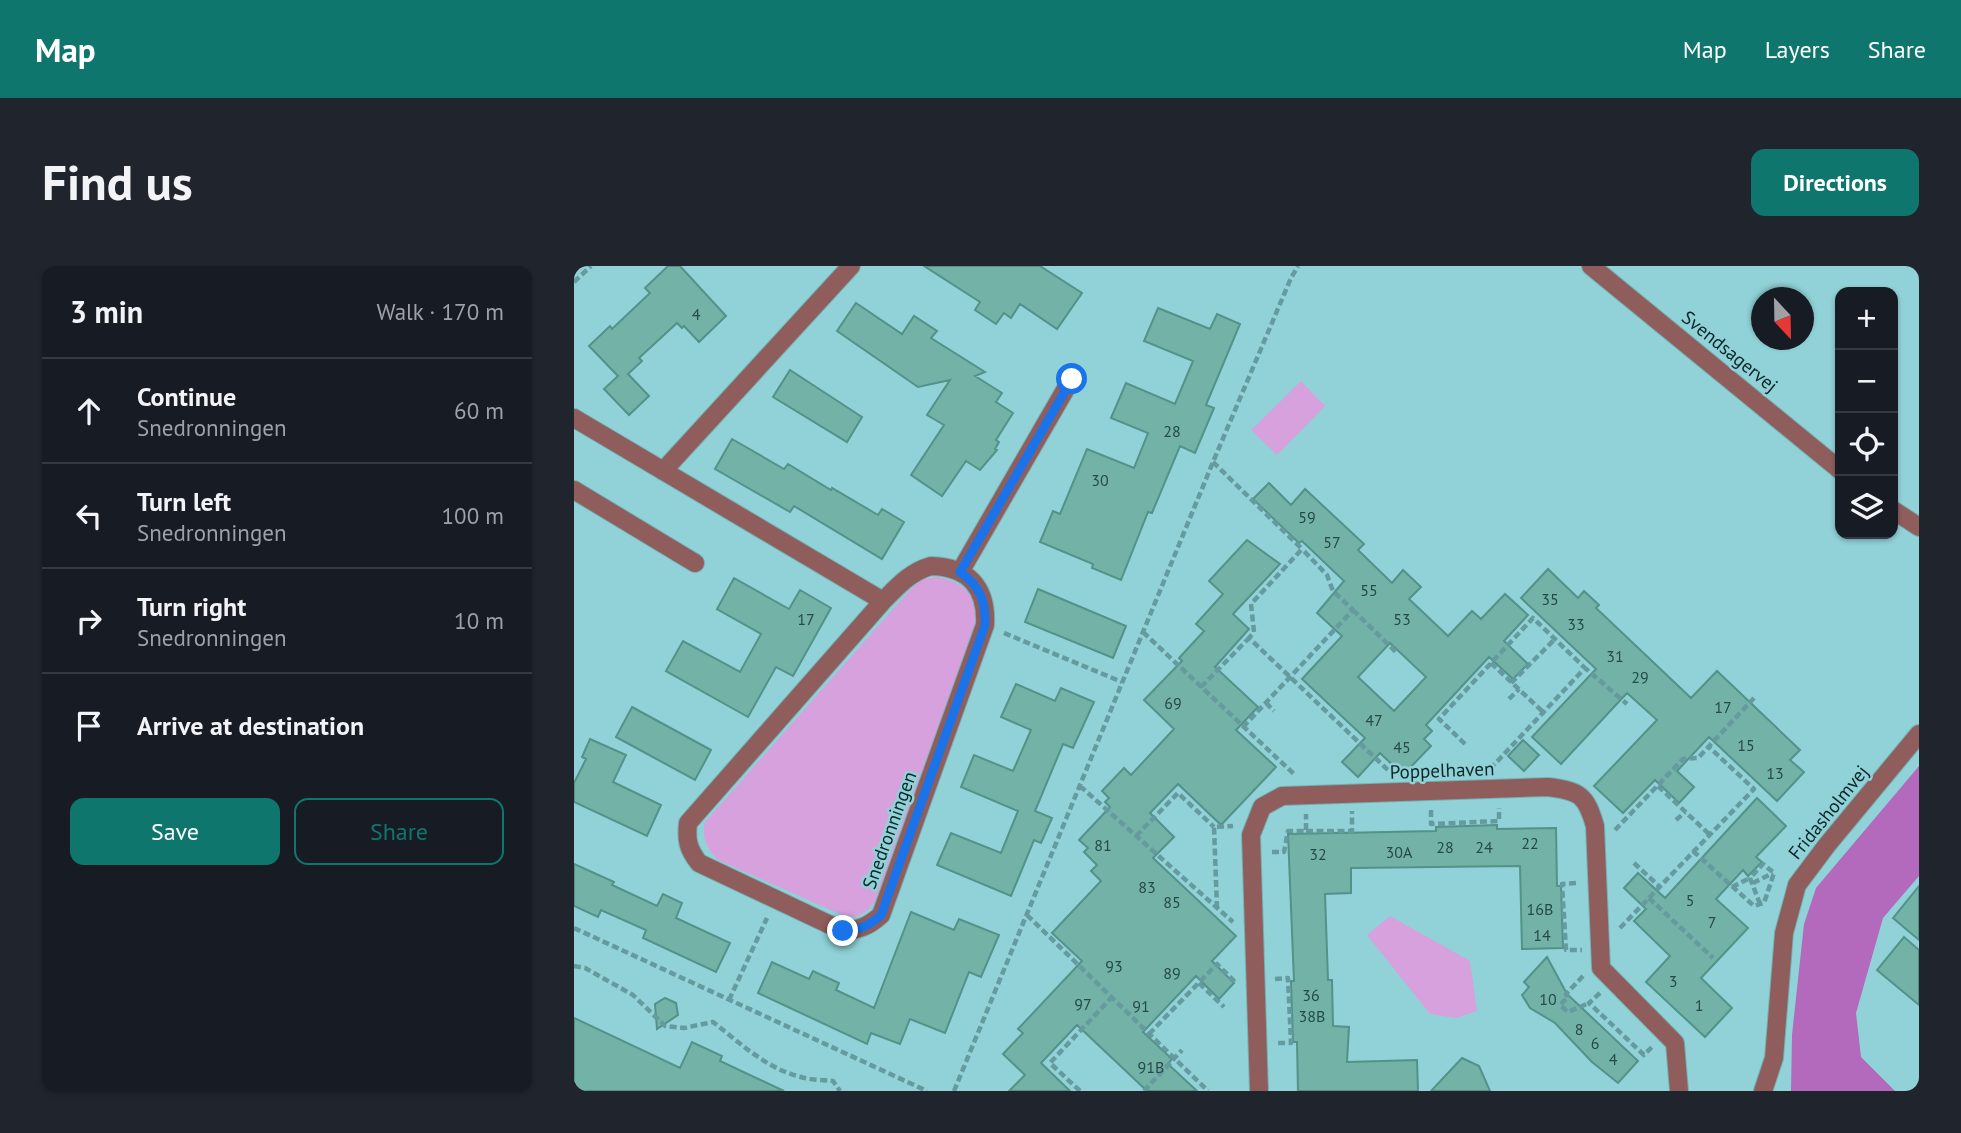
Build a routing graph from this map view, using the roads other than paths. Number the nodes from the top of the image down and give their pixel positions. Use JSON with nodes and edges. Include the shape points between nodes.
{"nodes":[{"id":1,"x":851,"y":266,"type":"edge"},
{"id":2,"x":1591,"y":266,"type":"edge"},
{"id":3,"x":1072,"y":379,"type":"dead end"},
{"id":4,"x":577,"y":426,"type":"edge"},
{"id":5,"x":1835,"y":466,"type":"edge"},
{"id":6,"x":663,"y":471,"type":"junction"},
{"id":7,"x":574,"y":491,"type":"edge"},
{"id":8,"x":1898,"y":513,"type":"edge"},
{"id":9,"x":1919,"y":527,"type":"edge"},
{"id":10,"x":695,"y":564,"type":"dead end"},
{"id":11,"x":960,"y":572,"type":"junction"},
{"id":12,"x":883,"y":601,"type":"junction"},
{"id":13,"x":1919,"y":734,"type":"edge"},
{"id":14,"x":1259,"y":1091,"type":"edge"},
{"id":15,"x":1679,"y":1091,"type":"edge"},
{"id":16,"x":1763,"y":1091,"type":"edge"}],
"edges":[{"from":1,"to":6,"type":"street"},
{"from":2,"to":5,"type":"street","name":"Svendsagervej"},
{"from":3,"to":11,"type":"street"},
{"from":4,"to":6,"type":"street"},
{"from":6,"to":12,"type":"street"},
{"from":7,"to":10,"type":"street"},
{"from":8,"to":9,"type":"street"},
{"from":11,"to":12,"type":"street","name":"Snedronningen","via":[[931,566],[917,570]]},
{"from":11,"to":12,"type":"street","name":"Snedronningen","via":[[981,594],[985,625],[881,915],[871,925],[843,931],[699,863],[688,844],[688,823]]},
{"from":13,"to":16,"type":"street","name":"Fridasholmvej","via":[[1797,885],[1784,933],[1774,1058]]},
{"from":14,"to":15,"type":"street","name":"Poppelhaven","via":[[1251,835],[1262,807],[1282,796],[1548,787],[1573,790],[1589,806],[1595,826],[1601,968],[1675,1043]]}]}
